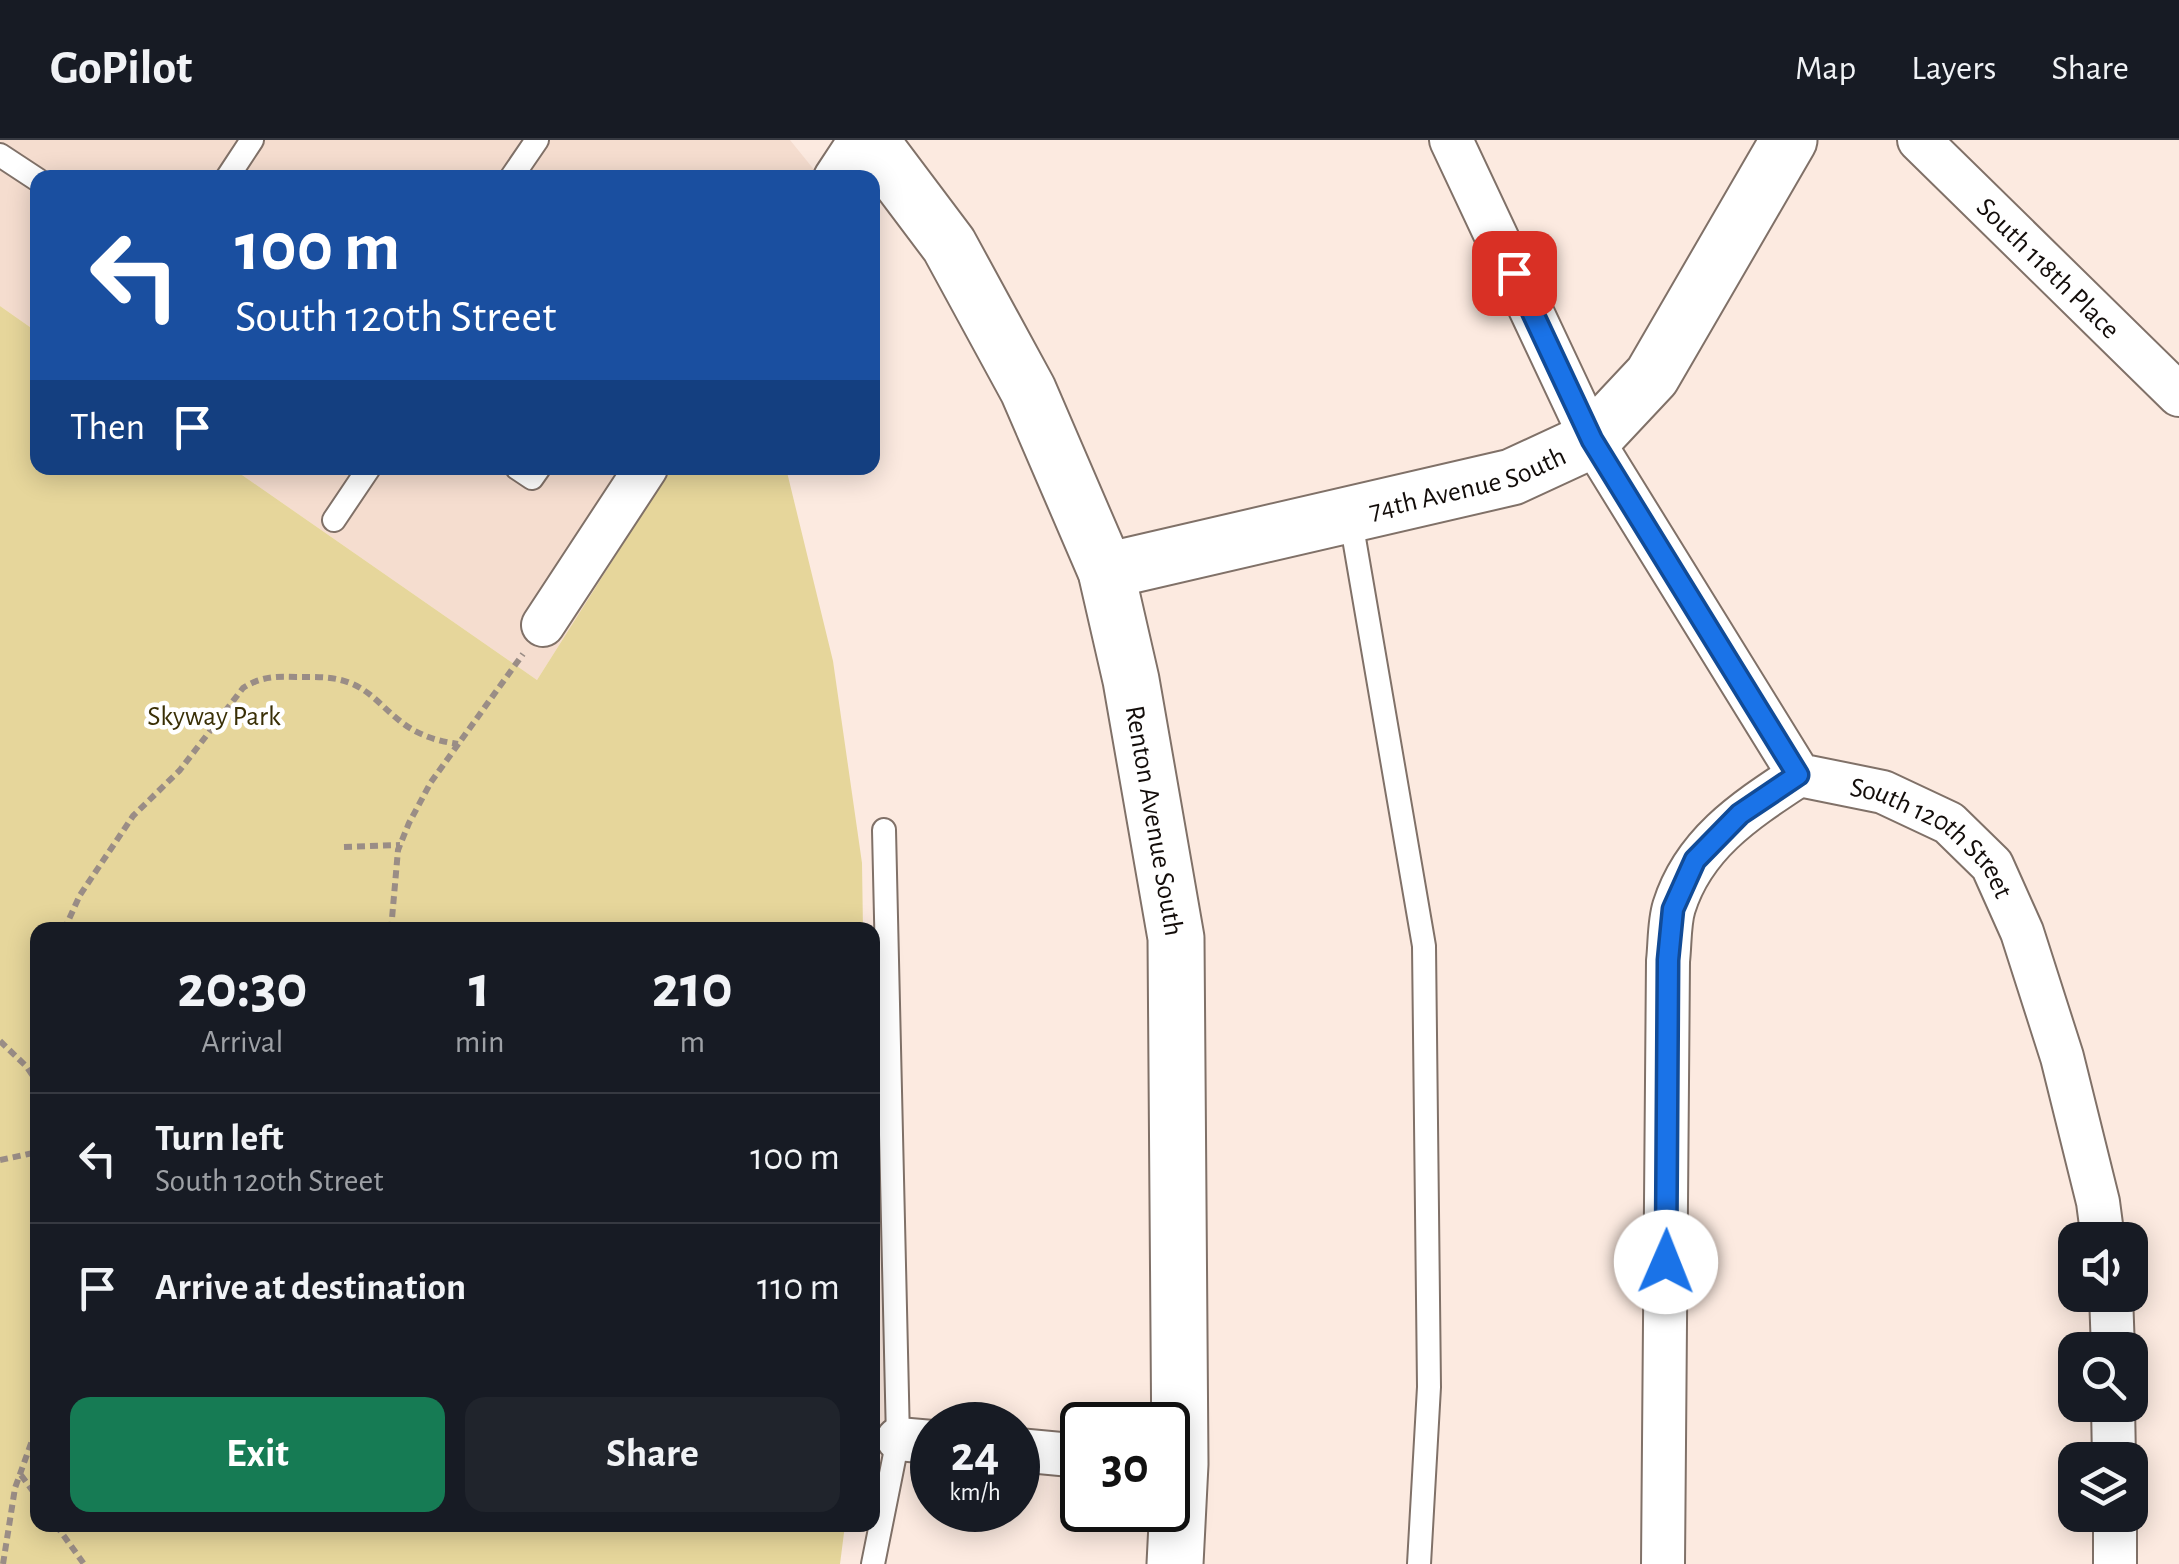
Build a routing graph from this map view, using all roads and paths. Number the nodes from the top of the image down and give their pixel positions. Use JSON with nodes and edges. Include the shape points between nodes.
{"nodes":[{"id":1,"x":252,"y":140,"type":"edge"},
{"id":2,"x":536,"y":140,"type":"edge"},
{"id":3,"x":860,"y":140,"type":"edge"},
{"id":4,"x":870,"y":140,"type":"edge"},
{"id":5,"x":1451,"y":140,"type":"edge"},
{"id":6,"x":1789,"y":140,"type":"edge"},
{"id":7,"x":1919,"y":140,"type":"edge"},
{"id":8,"x":4,"y":165,"type":"edge"},
{"id":9,"x":231,"y":170,"type":"edge"},
{"id":10,"x":516,"y":170,"type":"edge"},
{"id":11,"x":840,"y":170,"type":"edge"},
{"id":12,"x":30,"y":176,"type":"edge"},
{"id":13,"x":2179,"y":395,"type":"edge"},
{"id":14,"x":1592,"y":440,"type":"junction"},
{"id":15,"x":364,"y":475,"type":"edge"},
{"id":16,"x":641,"y":475,"type":"edge"},
{"id":17,"x":1350,"y":515,"type":"junction"},
{"id":18,"x":334,"y":520,"type":"dead end"},
{"id":19,"x":1106,"y":571,"type":"junction"},
{"id":20,"x":543,"y":626,"type":"joint"},
{"id":21,"x":458,"y":744,"type":"junction"},
{"id":22,"x":1798,"y":775,"type":"junction"},
{"id":23,"x":884,"y":830,"type":"dead end"},
{"id":24,"x":400,"y":845,"type":"junction"},
{"id":25,"x":344,"y":847,"type":"dead end"},
{"id":26,"x":68,"y":922,"type":"edge"},
{"id":27,"x":391,"y":922,"type":"edge"},
{"id":28,"x":0,"y":1042,"type":"edge"},
{"id":29,"x":30,"y":1072,"type":"edge"},
{"id":30,"x":30,"y":1154,"type":"edge"},
{"id":31,"x":0,"y":1160,"type":"edge"},
{"id":32,"x":2101,"y":1222,"type":"edge"},
{"id":33,"x":913,"y":1402,"type":"edge"},
{"id":34,"x":1174,"y":1402,"type":"edge"},
{"id":35,"x":30,"y":1446,"type":"edge"},
{"id":36,"x":910,"y":1456,"type":"edge"},
{"id":37,"x":20,"y":1474,"type":"junction"},
{"id":38,"x":30,"y":1487,"type":"edge"},
{"id":39,"x":61,"y":1532,"type":"edge"},
{"id":40,"x":1175,"y":1532,"type":"edge"},
{"id":41,"x":2114,"y":1532,"type":"edge"},
{"id":42,"x":2,"y":1564,"type":"edge"},
{"id":43,"x":84,"y":1564,"type":"edge"},
{"id":44,"x":874,"y":1564,"type":"edge"},
{"id":45,"x":1176,"y":1564,"type":"edge"},
{"id":46,"x":1419,"y":1564,"type":"edge"},
{"id":47,"x":1663,"y":1564,"type":"edge"},
{"id":48,"x":2115,"y":1564,"type":"edge"}],
"edges":[{"from":1,"to":9,"type":"lane"},
{"from":2,"to":10,"type":"lane"},
{"from":3,"to":11,"type":"street"},
{"from":4,"to":19,"type":"main road","name":"Renton Avenue South","via":[[949,246],[1019,373]]},
{"from":5,"to":14,"type":"street"},
{"from":6,"to":14,"type":"main road","name":"74th Avenue South","via":[[1652,376]]},
{"from":7,"to":13,"type":"street","name":"South 118th Place"},
{"from":8,"to":12,"type":"lane"},
{"from":14,"to":17,"type":"main road","name":"74th Avenue South","via":[[1512,477]]},
{"from":14,"to":22,"type":"street"},
{"from":15,"to":18,"type":"lane"},
{"from":16,"to":20,"type":"street"},
{"from":17,"to":19,"type":"main road","name":"74th Avenue South"},
{"from":17,"to":46,"type":"lane","via":[[1424,946],[1430,1387]]},
{"from":19,"to":34,"type":"main road","name":"Renton Avenue South","via":[[1176,938]]},
{"from":20,"to":21,"type":"path"},
{"from":21,"to":24,"type":"path"},
{"from":21,"to":26,"type":"path","via":[[420,734],[372,695],[336,678],[270,676],[252,682],[133,816]]},
{"from":22,"to":32,"type":"street","name":"South 120th Street","via":[[1883,792],[1949,823],[1992,865],[2022,932],[2062,1057]]},
{"from":22,"to":47,"type":"street","via":[[1740,814],[1695,860],[1673,909]]},
{"from":23,"to":33,"type":"lane"},
{"from":24,"to":25,"type":"path"},
{"from":24,"to":27,"type":"path"},
{"from":28,"to":29,"type":"path"},
{"from":30,"to":31,"type":"path"},
{"from":35,"to":37,"type":"path"},
{"from":36,"to":44,"type":"lane"},
{"from":37,"to":38,"type":"path"},
{"from":37,"to":42,"type":"path"},
{"from":39,"to":43,"type":"path"},
{"from":40,"to":45,"type":"main road","name":"Renton Avenue South"},
{"from":41,"to":48,"type":"street"}]}
